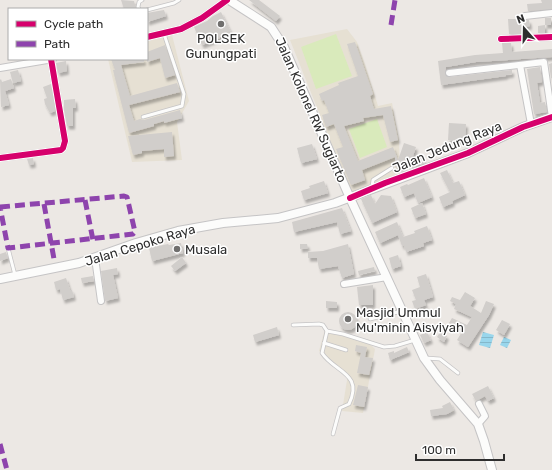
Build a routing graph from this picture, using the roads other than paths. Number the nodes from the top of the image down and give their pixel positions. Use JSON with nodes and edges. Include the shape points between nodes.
{"nodes":[{"id":1,"x":142,"y":0,"type":"edge"},
{"id":2,"x":179,"y":0,"type":"edge"},
{"id":3,"x":228,"y":0,"type":"edge"},
{"id":4,"x":139,"y":8,"type":"edge"},
{"id":5,"x":148,"y":10,"type":"edge"},
{"id":6,"x":552,"y":13,"type":"edge"},
{"id":7,"x":525,"y":16,"type":"dead end"},
{"id":8,"x":163,"y":33,"type":"junction"},
{"id":9,"x":148,"y":37,"type":"edge"},
{"id":10,"x":552,"y":37,"type":"edge"},
{"id":11,"x":502,"y":39,"type":"dead end"},
{"id":12,"x":46,"y":60,"type":"edge"},
{"id":13,"x":52,"y":60,"type":"edge"},
{"id":14,"x":552,"y":60,"type":"edge"},
{"id":15,"x":544,"y":62,"type":"junction"},
{"id":16,"x":520,"y":65,"type":"junction"},
{"id":17,"x":0,"y":68,"type":"edge"},
{"id":18,"x":449,"y":73,"type":"dead end"},
{"id":19,"x":143,"y":117,"type":"dead end"},
{"id":20,"x":552,"y":117,"type":"edge"},
{"id":21,"x":531,"y":124,"type":"junction"},
{"id":22,"x":0,"y":158,"type":"edge"},
{"id":23,"x":392,"y":168,"type":"dead end"},
{"id":24,"x":372,"y":189,"type":"junction"},
{"id":25,"x":350,"y":198,"type":"junction"},
{"id":26,"x":8,"y":248,"type":"dead end"},
{"id":27,"x":95,"y":258,"type":"junction"},
{"id":28,"x":16,"y":277,"type":"junction"},
{"id":29,"x":387,"y":277,"type":"junction"},
{"id":30,"x":0,"y":279,"type":"edge"},
{"id":31,"x":344,"y":284,"type":"dead end"},
{"id":32,"x":101,"y":301,"type":"dead end"},
{"id":33,"x":402,"y":311,"type":"junction"},
{"id":34,"x":370,"y":319,"type":"dead end"},
{"id":35,"x":293,"y":325,"type":"dead end"},
{"id":36,"x":327,"y":331,"type":"junction"},
{"id":37,"x":415,"y":340,"type":"junction"},
{"id":38,"x":324,"y":343,"type":"junction"},
{"id":39,"x":346,"y":350,"type":"dead end"},
{"id":40,"x":424,"y":358,"type":"junction"},
{"id":41,"x":458,"y":373,"type":"dead end"},
{"id":42,"x":479,"y":404,"type":"dead end"},
{"id":43,"x":478,"y":424,"type":"junction"},
{"id":44,"x":333,"y":434,"type":"dead end"},
{"id":45,"x":492,"y":470,"type":"edge"}],
"edges":[{"from":1,"to":4,"type":"lane","via":[[139,2]]},
{"from":2,"to":5,"type":"lane"},
{"from":3,"to":8,"type":"street","via":[[197,21],[181,29]]},
{"from":3,"to":25,"type":"main road","name":"Jalan Kolonel RW Sugiarto","via":[[275,32],[284,47]]},
{"from":6,"to":7,"type":"street"},
{"from":8,"to":9,"type":"street"},
{"from":8,"to":19,"type":"lane","via":[[184,94],[182,106]]},
{"from":10,"to":11,"type":"street"},
{"from":12,"to":17,"type":"street"},
{"from":13,"to":22,"type":"street","via":[[63,148]]},
{"from":14,"to":15,"type":"street"},
{"from":15,"to":16,"type":"street"},
{"from":15,"to":20,"type":"street"},
{"from":16,"to":18,"type":"street"},
{"from":16,"to":21,"type":"street"},
{"from":20,"to":21,"type":"main road","name":"Jalan Jedung Raya"},
{"from":21,"to":24,"type":"main road","name":"Jalan Jedung Raya","via":[[468,153]]},
{"from":23,"to":24,"type":"lane","via":[[373,180]]},
{"from":24,"to":25,"type":"main road","name":"Jalan Jedung Raya"},
{"from":25,"to":27,"type":"main road","name":"Jalan Cepoko Raya","via":[[278,218],[223,223],[178,231]]},
{"from":25,"to":29,"type":"main road","name":"Jalan Kolonel RW Sugiarto"},
{"from":26,"to":28,"type":"lane"},
{"from":27,"to":28,"type":"main road","name":"Jalan Cepoko Raya"},
{"from":27,"to":32,"type":"street"},
{"from":28,"to":30,"type":"main road","name":"Jalan Cepoko Raya"},
{"from":29,"to":31,"type":"street"},
{"from":29,"to":33,"type":"main road","name":"Jalan Kolonel RW Sugiarto"},
{"from":33,"to":34,"type":"lane"},
{"from":33,"to":37,"type":"main road","name":"Jalan Kolonel RW Sugiarto"},
{"from":35,"to":36,"type":"lane","via":[[319,324]]},
{"from":36,"to":37,"type":"lane","via":[[384,347]]},
{"from":36,"to":38,"type":"lane"},
{"from":37,"to":40,"type":"main road","name":"Jalan Kolonel RW Sugiarto"},
{"from":38,"to":39,"type":"lane"},
{"from":38,"to":44,"type":"lane","via":[[322,355],[347,374],[354,388],[351,402],[340,408]]},
{"from":40,"to":41,"type":"lane","via":[[440,359]]},
{"from":40,"to":43,"type":"main road","name":"Jalan Kolonel RW Sugiarto"},
{"from":42,"to":43,"type":"street","via":[[485,416]]},
{"from":43,"to":45,"type":"main road","name":"Jalan Kolonel RW Sugiarto"}]}
